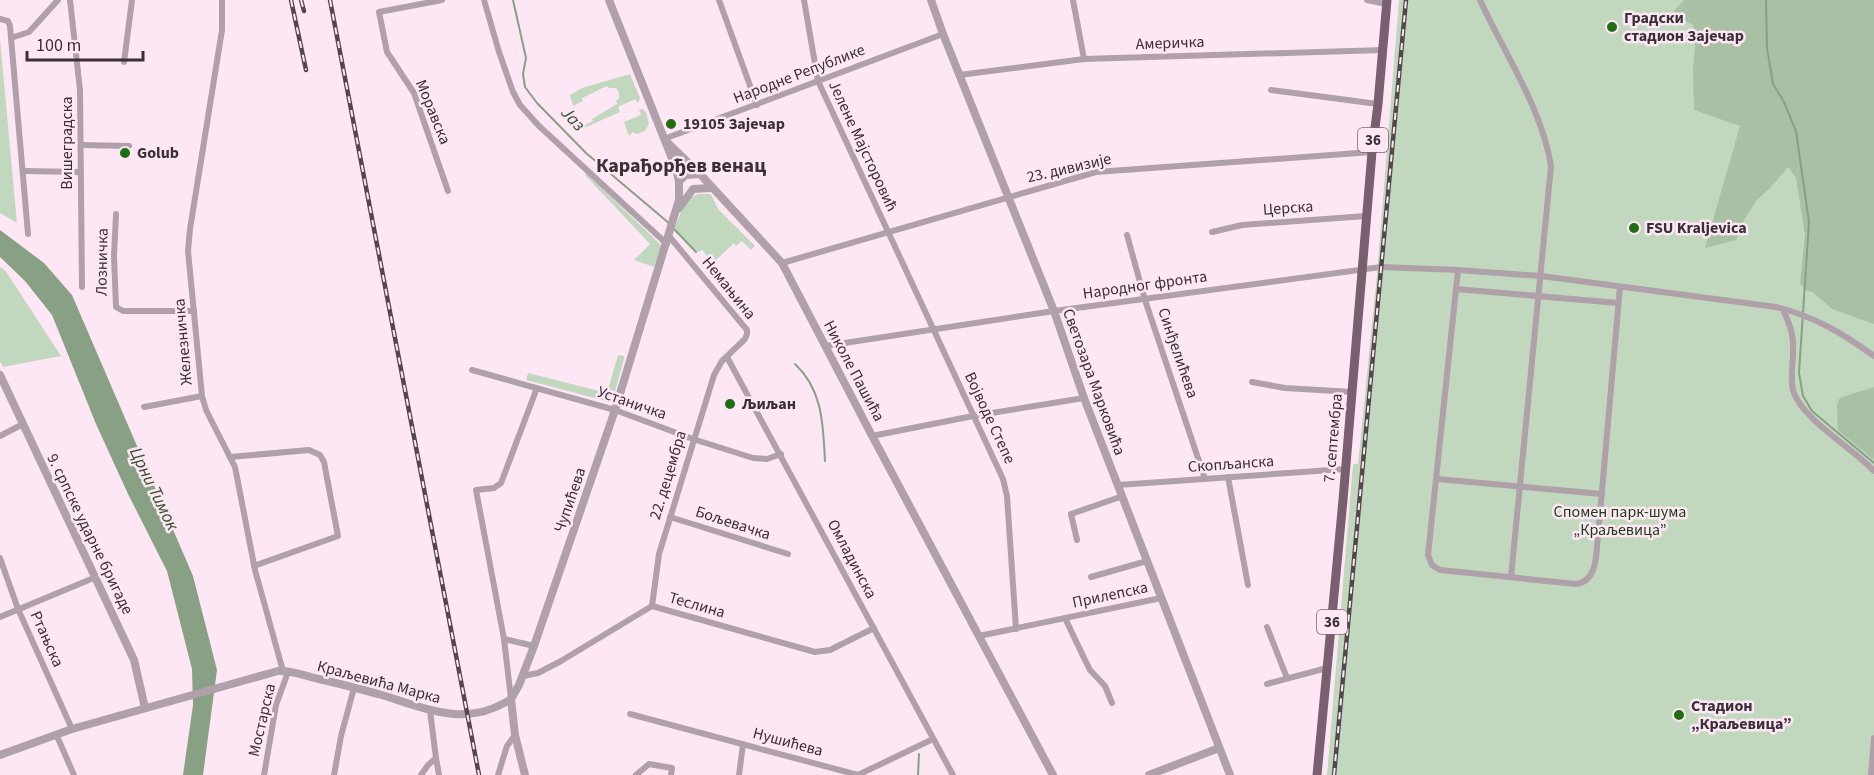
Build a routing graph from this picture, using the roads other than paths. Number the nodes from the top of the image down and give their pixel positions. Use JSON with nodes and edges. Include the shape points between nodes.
{"nodes":[{"id":1,"x":58,"y":0,"type":"edge"},
{"id":2,"x":70,"y":0,"type":"edge"},
{"id":3,"x":132,"y":0,"type":"edge"},
{"id":4,"x":222,"y":0,"type":"edge"},
{"id":5,"x":442,"y":0,"type":"edge"},
{"id":6,"x":484,"y":0,"type":"edge"},
{"id":7,"x":609,"y":0,"type":"edge"},
{"id":8,"x":719,"y":0,"type":"edge"},
{"id":9,"x":804,"y":0,"type":"edge"},
{"id":10,"x":931,"y":0,"type":"edge"},
{"id":11,"x":1072,"y":0,"type":"edge"},
{"id":12,"x":1366,"y":0,"type":"edge"},
{"id":13,"x":1480,"y":0,"type":"edge"},
{"id":14,"x":1386,"y":2,"type":"edge"},
{"id":15,"x":0,"y":19,"type":"edge"},
{"id":16,"x":943,"y":34,"type":"junction"},
{"id":17,"x":11,"y":38,"type":"junction"},
{"id":18,"x":1383,"y":50,"type":"junction"},
{"id":19,"x":1084,"y":59,"type":"junction"},
{"id":20,"x":124,"y":62,"type":"dead end"},
{"id":21,"x":959,"y":75,"type":"junction"},
{"id":22,"x":818,"y":81,"type":"junction"},
{"id":23,"x":1271,"y":90,"type":"dead end"},
{"id":24,"x":1378,"y":104,"type":"junction"},
{"id":25,"x":757,"y":105,"type":"junction"},
{"id":26,"x":664,"y":139,"type":"junction"},
{"id":27,"x":81,"y":145,"type":"junction"},
{"id":28,"x":129,"y":146,"type":"dead end"},
{"id":29,"x":1372,"y":152,"type":"junction"},
{"id":30,"x":23,"y":171,"type":"junction"},
{"id":31,"x":80,"y":172,"type":"junction"},
{"id":32,"x":700,"y":174,"type":"junction"},
{"id":33,"x":679,"y":181,"type":"junction"},
{"id":34,"x":712,"y":188,"type":"junction"},
{"id":35,"x":693,"y":189,"type":"junction"},
{"id":36,"x":448,"y":191,"type":"dead end"},
{"id":37,"x":1009,"y":196,"type":"junction"},
{"id":38,"x":677,"y":212,"type":"junction"},
{"id":39,"x":116,"y":214,"type":"dead end"},
{"id":40,"x":1366,"y":216,"type":"junction"},
{"id":41,"x":888,"y":232,"type":"junction"},
{"id":42,"x":1212,"y":232,"type":"dead end"},
{"id":43,"x":28,"y":234,"type":"dead end"},
{"id":44,"x":670,"y":234,"type":"junction"},
{"id":45,"x":1127,"y":235,"type":"dead end"},
{"id":46,"x":782,"y":263,"type":"junction"},
{"id":47,"x":1362,"y":269,"type":"junction"},
{"id":48,"x":1458,"y":270,"type":"junction"},
{"id":49,"x":1541,"y":276,"type":"junction"},
{"id":50,"x":81,"y":287,"type":"dead end"},
{"id":51,"x":1620,"y":287,"type":"junction"},
{"id":52,"x":1456,"y":289,"type":"junction"},
{"id":53,"x":1538,"y":295,"type":"junction"},
{"id":54,"x":1145,"y":300,"type":"junction"},
{"id":55,"x":1618,"y":303,"type":"junction"},
{"id":56,"x":1783,"y":309,"type":"junction"},
{"id":57,"x":194,"y":311,"type":"junction"},
{"id":58,"x":1054,"y":311,"type":"junction"},
{"id":59,"x":933,"y":328,"type":"junction"},
{"id":60,"x":825,"y":346,"type":"junction"},
{"id":61,"x":1874,"y":356,"type":"edge"},
{"id":62,"x":727,"y":357,"type":"junction"},
{"id":63,"x":472,"y":370,"type":"dead end"},
{"id":64,"x":0,"y":375,"type":"edge"},
{"id":65,"x":1252,"y":382,"type":"dead end"},
{"id":66,"x":537,"y":388,"type":"junction"},
{"id":67,"x":1352,"y":392,"type":"junction"},
{"id":68,"x":202,"y":396,"type":"junction"},
{"id":69,"x":1084,"y":398,"type":"junction"},
{"id":70,"x":144,"y":407,"type":"dead end"},
{"id":71,"x":615,"y":410,"type":"junction"},
{"id":72,"x":973,"y":416,"type":"junction"},
{"id":73,"x":22,"y":424,"type":"junction"},
{"id":74,"x":0,"y":436,"type":"edge"},
{"id":75,"x":872,"y":436,"type":"junction"},
{"id":76,"x":693,"y":439,"type":"junction"},
{"id":77,"x":781,"y":454,"type":"junction"},
{"id":78,"x":230,"y":457,"type":"junction"},
{"id":79,"x":1346,"y":469,"type":"junction"},
{"id":80,"x":1874,"y":471,"type":"edge"},
{"id":81,"x":1228,"y":477,"type":"junction"},
{"id":82,"x":1205,"y":479,"type":"junction"},
{"id":83,"x":1437,"y":479,"type":"junction"},
{"id":84,"x":1118,"y":485,"type":"junction"},
{"id":85,"x":1520,"y":486,"type":"junction"},
{"id":86,"x":1602,"y":494,"type":"junction"},
{"id":87,"x":1122,"y":496,"type":"junction"},
{"id":88,"x":670,"y":517,"type":"junction"},
{"id":89,"x":1077,"y":540,"type":"dead end"},
{"id":90,"x":788,"y":554,"type":"dead end"},
{"id":91,"x":0,"y":558,"type":"edge"},
{"id":92,"x":1147,"y":561,"type":"junction"},
{"id":93,"x":254,"y":566,"type":"junction"},
{"id":94,"x":96,"y":577,"type":"junction"},
{"id":95,"x":1091,"y":577,"type":"dead end"},
{"id":96,"x":1511,"y":577,"type":"junction"},
{"id":97,"x":1248,"y":585,"type":"dead end"},
{"id":98,"x":1161,"y":598,"type":"junction"},
{"id":99,"x":652,"y":606,"type":"junction"},
{"id":100,"x":18,"y":609,"type":"junction"},
{"id":101,"x":0,"y":617,"type":"edge"},
{"id":102,"x":1065,"y":618,"type":"junction"},
{"id":103,"x":1267,"y":627,"type":"dead end"},
{"id":104,"x":874,"y":628,"type":"junction"},
{"id":105,"x":1016,"y":629,"type":"junction"},
{"id":106,"x":979,"y":636,"type":"junction"},
{"id":107,"x":504,"y":639,"type":"junction"},
{"id":108,"x":534,"y":646,"type":"junction"},
{"id":109,"x":1327,"y":668,"type":"junction"},
{"id":110,"x":286,"y":671,"type":"junction"},
{"id":111,"x":523,"y":676,"type":"junction"},
{"id":112,"x":1287,"y":678,"type":"junction"},
{"id":113,"x":1267,"y":684,"type":"dead end"},
{"id":114,"x":354,"y":688,"type":"junction"},
{"id":115,"x":511,"y":699,"type":"junction"},
{"id":116,"x":1112,"y":703,"type":"dead end"},
{"id":117,"x":145,"y":708,"type":"junction"},
{"id":118,"x":430,"y":711,"type":"junction"},
{"id":119,"x":630,"y":714,"type":"dead end"},
{"id":120,"x":72,"y":729,"type":"junction"},
{"id":121,"x":56,"y":734,"type":"junction"},
{"id":122,"x":515,"y":735,"type":"junction"},
{"id":123,"x":1874,"y":738,"type":"edge"},
{"id":124,"x":933,"y":739,"type":"junction"},
{"id":125,"x":743,"y":744,"type":"junction"},
{"id":126,"x":1219,"y":748,"type":"junction"},
{"id":127,"x":0,"y":755,"type":"edge"},
{"id":128,"x":436,"y":758,"type":"junction"},
{"id":129,"x":74,"y":775,"type":"edge"},
{"id":130,"x":264,"y":775,"type":"edge"},
{"id":131,"x":334,"y":775,"type":"edge"},
{"id":132,"x":421,"y":775,"type":"edge"},
{"id":133,"x":439,"y":775,"type":"edge"},
{"id":134,"x":498,"y":775,"type":"edge"},
{"id":135,"x":525,"y":775,"type":"edge"},
{"id":136,"x":636,"y":775,"type":"edge"},
{"id":137,"x":671,"y":775,"type":"edge"},
{"id":138,"x":739,"y":775,"type":"edge"},
{"id":139,"x":858,"y":775,"type":"edge"},
{"id":140,"x":953,"y":775,"type":"edge"},
{"id":141,"x":1053,"y":775,"type":"edge"},
{"id":142,"x":1149,"y":775,"type":"edge"},
{"id":143,"x":1230,"y":775,"type":"edge"},
{"id":144,"x":1317,"y":775,"type":"edge"},
{"id":145,"x":1871,"y":775,"type":"edge"}],
"edges":[{"from":1,"to":17,"type":"street","via":[[29,32]]},
{"from":2,"to":27,"type":"street","name":"Вишеградска","via":[[80,90]]},
{"from":3,"to":20,"type":"street"},
{"from":4,"to":57,"type":"street","name":"Железничка","via":[[222,30],[188,241]]},
{"from":5,"to":36,"type":"street","name":"Моравска","via":[[379,12],[387,52],[414,93]]},
{"from":6,"to":44,"type":"street","via":[[520,105],[539,126]]},
{"from":7,"to":26,"type":"street","name":"Николе Пашића"},
{"from":8,"to":25,"type":"street"},
{"from":9,"to":22,"type":"street","name":"Јелене Мајсторовић"},
{"from":10,"to":16,"type":"street","name":"Светозара Марковића"},
{"from":11,"to":19,"type":"street"},
{"from":12,"to":14,"type":"street"},
{"from":13,"to":49,"type":"street","via":[[1532,104],[1549,154],[1551,176]]},
{"from":14,"to":18,"type":"main road","name":"7. септембра","number":"36"},
{"from":15,"to":17,"type":"street","via":[[9,23]]},
{"from":16,"to":21,"type":"street","name":"Светозара Марковића"},
{"from":16,"to":22,"type":"street","name":"Народне Републике"},
{"from":17,"to":30,"type":"street"},
{"from":18,"to":19,"type":"street","name":"Америчка"},
{"from":18,"to":24,"type":"main road","name":"7. септембра","number":"36"},
{"from":19,"to":21,"type":"street","name":"Америчка"},
{"from":21,"to":37,"type":"street","name":"Светозара Марковића"},
{"from":22,"to":25,"type":"street","name":"Народне Републике"},
{"from":22,"to":41,"type":"street","name":"Јелене Мајсторовић"},
{"from":23,"to":24,"type":"street"},
{"from":24,"to":29,"type":"main road","name":"7. септембра","number":"36"},
{"from":25,"to":26,"type":"street","name":"Народне Републике"},
{"from":26,"to":32,"type":"street","name":"Николе Пашића"},
{"from":26,"to":33,"type":"street"},
{"from":27,"to":28,"type":"street"},
{"from":27,"to":31,"type":"street","name":"Вишеградска"},
{"from":29,"to":37,"type":"street","name":"23. дивизије","via":[[1107,170]]},
{"from":29,"to":40,"type":"main road","name":"7. септембра","number":"36"},
{"from":30,"to":31,"type":"street"},
{"from":30,"to":43,"type":"street"},
{"from":31,"to":50,"type":"street","name":"Вишеградска"},
{"from":32,"to":33,"type":"street","via":[[686,175]]},
{"from":32,"to":34,"type":"street","name":"Николе Пашића"},
{"from":32,"to":35,"type":"street"},
{"from":33,"to":38,"type":"street"},
{"from":34,"to":35,"type":"street"},
{"from":34,"to":46,"type":"street","name":"Николе Пашића"},
{"from":35,"to":38,"type":"street"},
{"from":37,"to":41,"type":"street","name":"23. дивизије"},
{"from":37,"to":58,"type":"street","name":"Светозара Марковића"},
{"from":38,"to":44,"type":"street","name":"Чупићева"},
{"from":39,"to":57,"type":"street","name":"Лозничка","via":[[118,309]]},
{"from":40,"to":42,"type":"street","name":"Церска","via":[[1242,225]]},
{"from":40,"to":47,"type":"main road","name":"7. септембра","number":"36"},
{"from":41,"to":46,"type":"street","name":"23. дивизије"},
{"from":41,"to":59,"type":"street","name":"Војводе Степе"},
{"from":44,"to":62,"type":"street","name":"Немањина","via":[[747,330],[747,337]]},
{"from":44,"to":71,"type":"street","name":"Чупићева"},
{"from":45,"to":54,"type":"street","name":"Синђелићева"},
{"from":46,"to":60,"type":"street","name":"Николе Пашића"},
{"from":47,"to":48,"type":"street","name":"Народног фронта"},
{"from":47,"to":54,"type":"street","name":"Народног фронта"},
{"from":47,"to":67,"type":"main road","name":"7. септембра","number":"36"},
{"from":48,"to":49,"type":"street","name":"Народног фронта"},
{"from":48,"to":52,"type":"street"},
{"from":49,"to":51,"type":"street","name":"Народног фронта"},
{"from":49,"to":53,"type":"street"},
{"from":51,"to":55,"type":"street"},
{"from":51,"to":56,"type":"street","name":"Народног фронта"},
{"from":52,"to":53,"type":"street"},
{"from":52,"to":83,"type":"street"},
{"from":53,"to":55,"type":"street"},
{"from":53,"to":85,"type":"street"},
{"from":54,"to":58,"type":"street","name":"Народног фронта"},
{"from":54,"to":82,"type":"street","name":"Синђелићева"},
{"from":55,"to":86,"type":"street"},
{"from":56,"to":61,"type":"street","name":"Народног фронта","via":[[1822,322]]},
{"from":56,"to":80,"type":"street","via":[[1793,336],[1792,378],[1797,401]]},
{"from":57,"to":68,"type":"street","name":"Железничка"},
{"from":58,"to":59,"type":"street","name":"Народног фронта"},
{"from":58,"to":69,"type":"street","name":"Светозара Марковића"},
{"from":59,"to":60,"type":"street","name":"Народног фронта"},
{"from":59,"to":72,"type":"street","name":"Војводе Степе"},
{"from":60,"to":75,"type":"street","name":"Николе Пашића"},
{"from":62,"to":76,"type":"street","name":"22. децембра","via":[[714,375]]},
{"from":62,"to":77,"type":"street","name":"Омладинска"},
{"from":63,"to":66,"type":"street","name":"Устаничка"},
{"from":64,"to":73,"type":"street","name":"9. српске ударне бригаде"},
{"from":65,"to":67,"type":"street"},
{"from":66,"to":71,"type":"street","name":"Устаничка"},
{"from":66,"to":107,"type":"street","via":[[501,483],[476,490]]},
{"from":67,"to":79,"type":"main road","name":"7. септембра","number":"36"},
{"from":68,"to":70,"type":"street"},
{"from":68,"to":78,"type":"street","name":"Железничка"},
{"from":69,"to":72,"type":"street"},
{"from":69,"to":84,"type":"street","name":"Светозара Марковића"},
{"from":71,"to":76,"type":"street","name":"Устаничка"},
{"from":71,"to":108,"type":"street","name":"Чупићева"},
{"from":72,"to":75,"type":"street"},
{"from":72,"to":105,"type":"street","name":"Војводе Степе","via":[[1006,488]]},
{"from":73,"to":74,"type":"street"},
{"from":73,"to":94,"type":"street","name":"9. српске ударне бригаде"},
{"from":75,"to":106,"type":"street","name":"Николе Пашића"},
{"from":76,"to":77,"type":"street","name":"Устаничка","via":[[758,459]]},
{"from":76,"to":88,"type":"street","name":"22. децембра"},
{"from":77,"to":104,"type":"street","name":"Омладинска"},
{"from":78,"to":93,"type":"street","name":"Железничка","via":[[236,467]]},
{"from":78,"to":93,"type":"street","via":[[309,450],[324,462],[338,536]]},
{"from":79,"to":81,"type":"street","name":"Скопљанска"},
{"from":79,"to":109,"type":"main road","name":"7. септембра","number":"36"},
{"from":81,"to":82,"type":"street","name":"Скопљанска"},
{"from":81,"to":97,"type":"street"},
{"from":82,"to":84,"type":"street","name":"Скопљанска"},
{"from":83,"to":85,"type":"street"},
{"from":83,"to":96,"type":"street","via":[[1428,555],[1432,565],[1440,570]]},
{"from":84,"to":87,"type":"street","name":"Светозара Марковића"},
{"from":85,"to":86,"type":"street"},
{"from":85,"to":96,"type":"street"},
{"from":86,"to":96,"type":"street","via":[[1594,568],[1587,580],[1576,584]]},
{"from":87,"to":89,"type":"street","via":[[1071,514]]},
{"from":87,"to":92,"type":"street","name":"Светозара Марковића"},
{"from":88,"to":90,"type":"street","name":"Бољевачка"},
{"from":88,"to":99,"type":"street","name":"22. децембра","via":[[657,564]]},
{"from":91,"to":100,"type":"street","name":"Ртањска"},
{"from":92,"to":95,"type":"street"},
{"from":92,"to":98,"type":"street","name":"Светозара Марковића"},
{"from":93,"to":110,"type":"street","name":"Железничка"},
{"from":94,"to":100,"type":"street"},
{"from":94,"to":117,"type":"street","name":"9. српске ударне бригаде","via":[[134,660]]},
{"from":98,"to":102,"type":"street","name":"Прилепска"},
{"from":98,"to":126,"type":"street","name":"Светозара Марковића"},
{"from":99,"to":104,"type":"street","name":"Теслина","via":[[815,652],[830,650]]},
{"from":99,"to":111,"type":"street","name":"Теслина","via":[[561,661]]},
{"from":100,"to":101,"type":"street"},
{"from":100,"to":120,"type":"street","name":"Ртањска"},
{"from":102,"to":105,"type":"street","name":"Прилепска"},
{"from":102,"to":116,"type":"street","name":"Прилепска","via":[[1083,658],[1105,686]]},
{"from":103,"to":112,"type":"street"},
{"from":104,"to":124,"type":"street","name":"Омладинска"},
{"from":105,"to":106,"type":"street","name":"Прилепска"},
{"from":106,"to":141,"type":"street","name":"Николе Пашића"},
{"from":107,"to":108,"type":"street"},
{"from":107,"to":115,"type":"street"},
{"from":108,"to":111,"type":"street","name":"Чупићева"},
{"from":109,"to":112,"type":"street"},
{"from":109,"to":144,"type":"main road","name":"7. септембра","number":"36"},
{"from":110,"to":114,"type":"street","name":"Краљевића Марка"},
{"from":110,"to":117,"type":"street","name":"Краљевића Марка"},
{"from":110,"to":130,"type":"street","name":"Мостарска"},
{"from":111,"to":115,"type":"street","name":"Чупићева"},
{"from":112,"to":113,"type":"street"},
{"from":114,"to":118,"type":"street","name":"Краљевића Марка"},
{"from":114,"to":131,"type":"street"},
{"from":115,"to":118,"type":"street","name":"Краљевића Марка","via":[[477,713]]},
{"from":115,"to":122,"type":"street"},
{"from":117,"to":120,"type":"street","name":"Краљевића Марка"},
{"from":118,"to":128,"type":"street"},
{"from":119,"to":125,"type":"street","name":"Нушићева"},
{"from":120,"to":121,"type":"street","name":"Краљевића Марка"},
{"from":121,"to":127,"type":"street","name":"Краљевића Марка"},
{"from":121,"to":129,"type":"street"},
{"from":122,"to":134,"type":"street","via":[[507,746]]},
{"from":122,"to":135,"type":"street"},
{"from":123,"to":145,"type":"street"},
{"from":124,"to":139,"type":"street","name":"Нушићева"},
{"from":124,"to":140,"type":"street","name":"Омладинска"},
{"from":125,"to":138,"type":"street"},
{"from":125,"to":139,"type":"street","name":"Нушићева"},
{"from":126,"to":142,"type":"street"},
{"from":126,"to":143,"type":"street","name":"Светозара Марковића"},
{"from":128,"to":132,"type":"street"},
{"from":128,"to":133,"type":"street"},
{"from":136,"to":137,"type":"street","via":[[649,764],[672,768]]}]}
